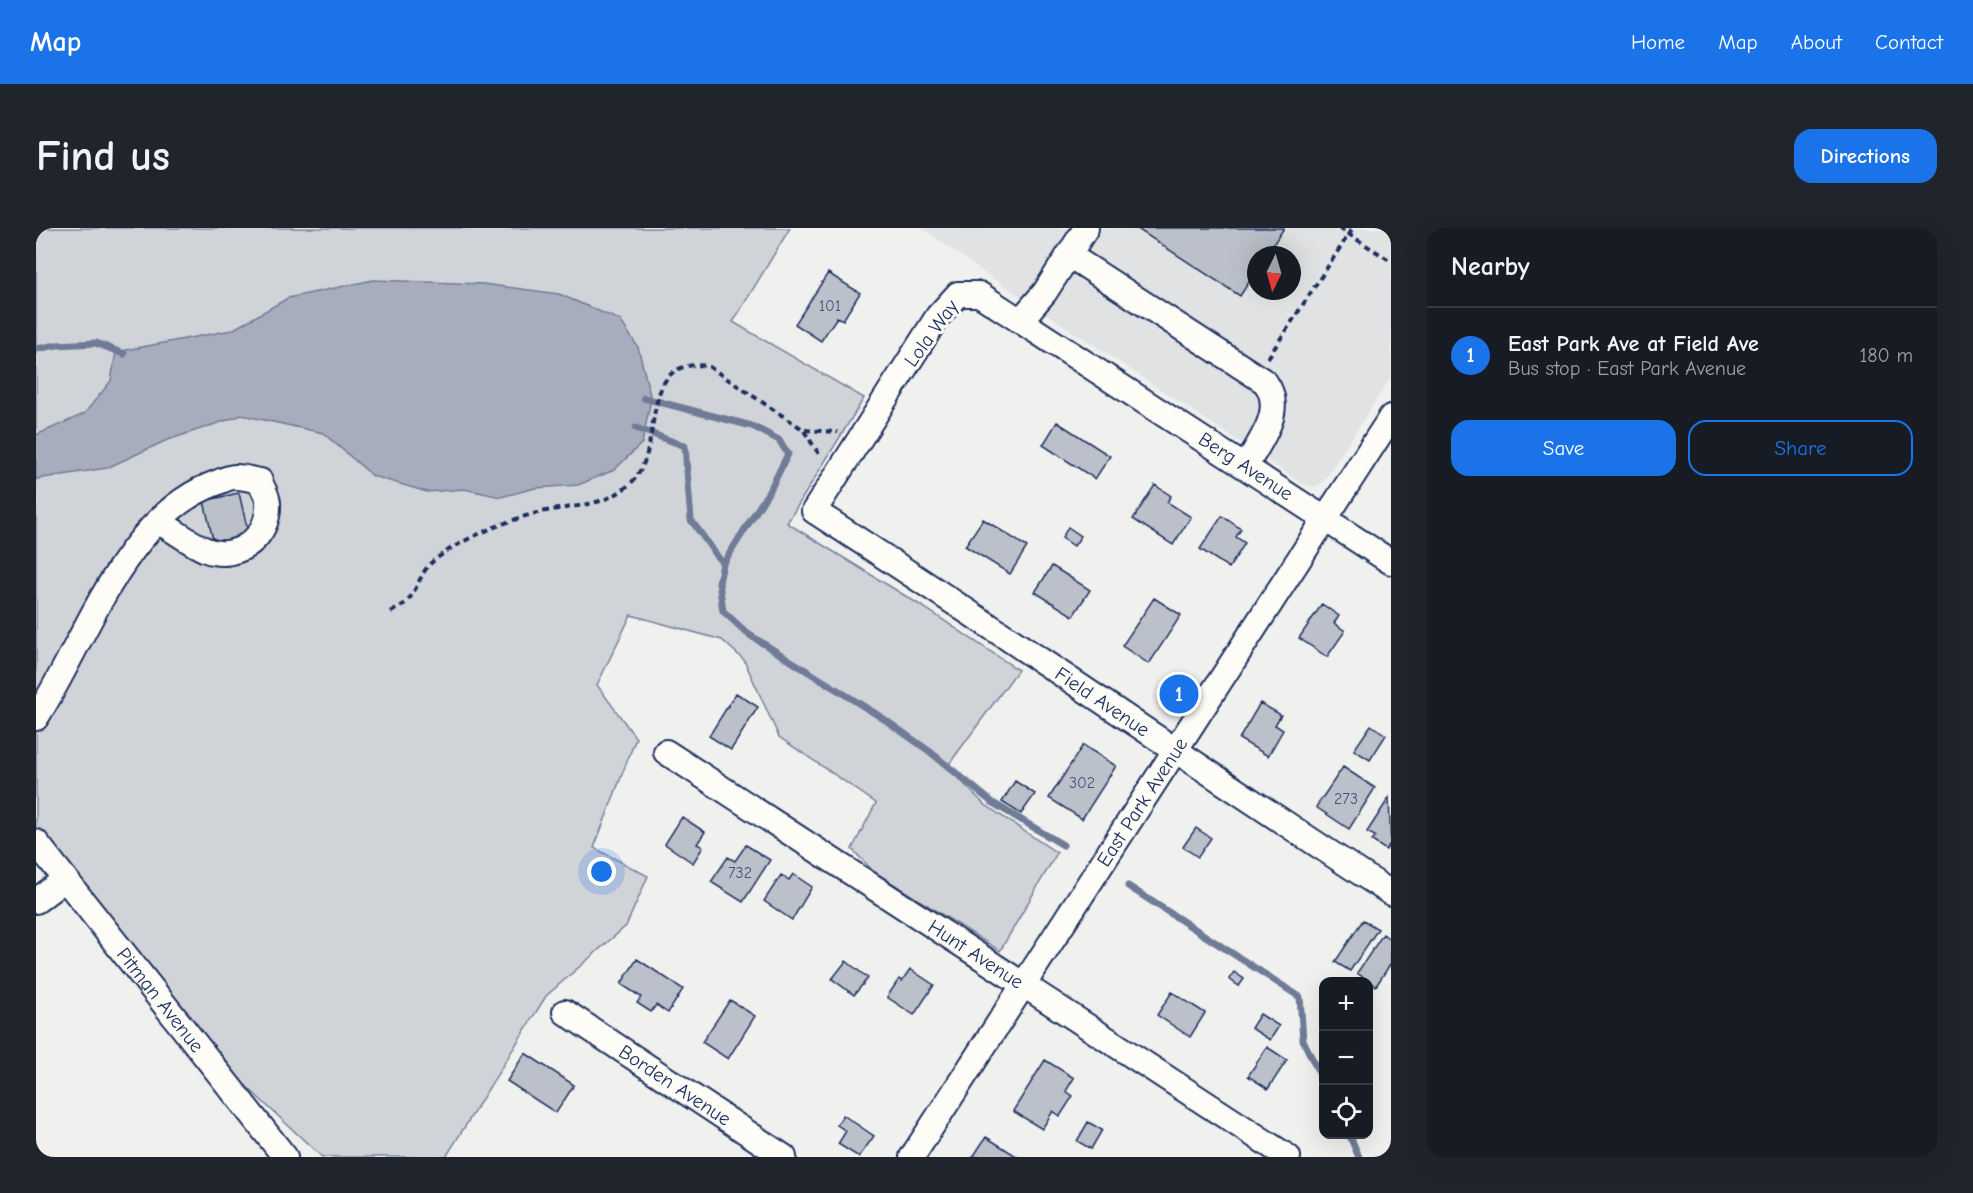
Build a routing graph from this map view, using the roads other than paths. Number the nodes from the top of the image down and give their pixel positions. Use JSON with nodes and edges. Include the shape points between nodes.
{"nodes":[{"id":1,"x":1086,"y":228,"type":"edge"},
{"id":2,"x":1069,"y":255,"type":"junction"},
{"id":3,"x":1020,"y":321,"type":"junction"},
{"id":4,"x":1101,"y":372,"type":"joint"},
{"id":5,"x":1391,"y":417,"type":"edge"},
{"id":6,"x":1246,"y":466,"type":"junction"},
{"id":7,"x":814,"y":511,"type":"joint"},
{"id":8,"x":1326,"y":518,"type":"junction"},
{"id":9,"x":158,"y":522,"type":"dead end"},
{"id":10,"x":1391,"y":562,"type":"edge"},
{"id":11,"x":36,"y":718,"type":"edge"},
{"id":12,"x":666,"y":752,"type":"dead end"},
{"id":13,"x":1176,"y":753,"type":"junction"},
{"id":14,"x":36,"y":842,"type":"edge"},
{"id":15,"x":65,"y":879,"type":"junction"},
{"id":16,"x":1391,"y":893,"type":"edge"},
{"id":17,"x":36,"y":901,"type":"edge"},
{"id":18,"x":1021,"y":985,"type":"junction"},
{"id":19,"x":565,"y":1012,"type":"dead end"},
{"id":20,"x":285,"y":1157,"type":"edge"},
{"id":21,"x":784,"y":1157,"type":"edge"},
{"id":22,"x":912,"y":1157,"type":"edge"},
{"id":23,"x":1288,"y":1157,"type":"edge"}],
"edges":[{"from":1,"to":2,"type":"street"},
{"from":2,"to":3,"type":"street"},
{"from":2,"to":6,"type":"street","via":[[1257,377],[1273,393],[1273,417]]},
{"from":3,"to":4,"type":"street","name":"Lola Way"},
{"from":3,"to":7,"type":"street","name":"Lola Way","via":[[979,294],[958,294],[938,316]]},
{"from":4,"to":6,"type":"street","name":"Berg Avenue"},
{"from":5,"to":8,"type":"street","name":"East Park Avenue"},
{"from":6,"to":8,"type":"street","name":"Berg Avenue"},
{"from":7,"to":13,"type":"street","name":"Field Avenue"},
{"from":8,"to":10,"type":"street","name":"Berg Avenue"},
{"from":8,"to":13,"type":"street","name":"East Park Avenue"},
{"from":9,"to":11,"type":"street","via":[[125,558]]},
{"from":12,"to":18,"type":"street","name":"Hunt Avenue"},
{"from":13,"to":16,"type":"street","name":"Field Avenue"},
{"from":13,"to":18,"type":"street","name":"East Park Avenue"},
{"from":14,"to":15,"type":"street","name":"Pitman Avenue"},
{"from":15,"to":17,"type":"street"},
{"from":15,"to":20,"type":"street","name":"Pitman Avenue"},
{"from":18,"to":22,"type":"street","name":"East Park Avenue"},
{"from":18,"to":23,"type":"street","name":"Hunt Avenue"},
{"from":19,"to":21,"type":"street","name":"Borden Avenue"}]}
